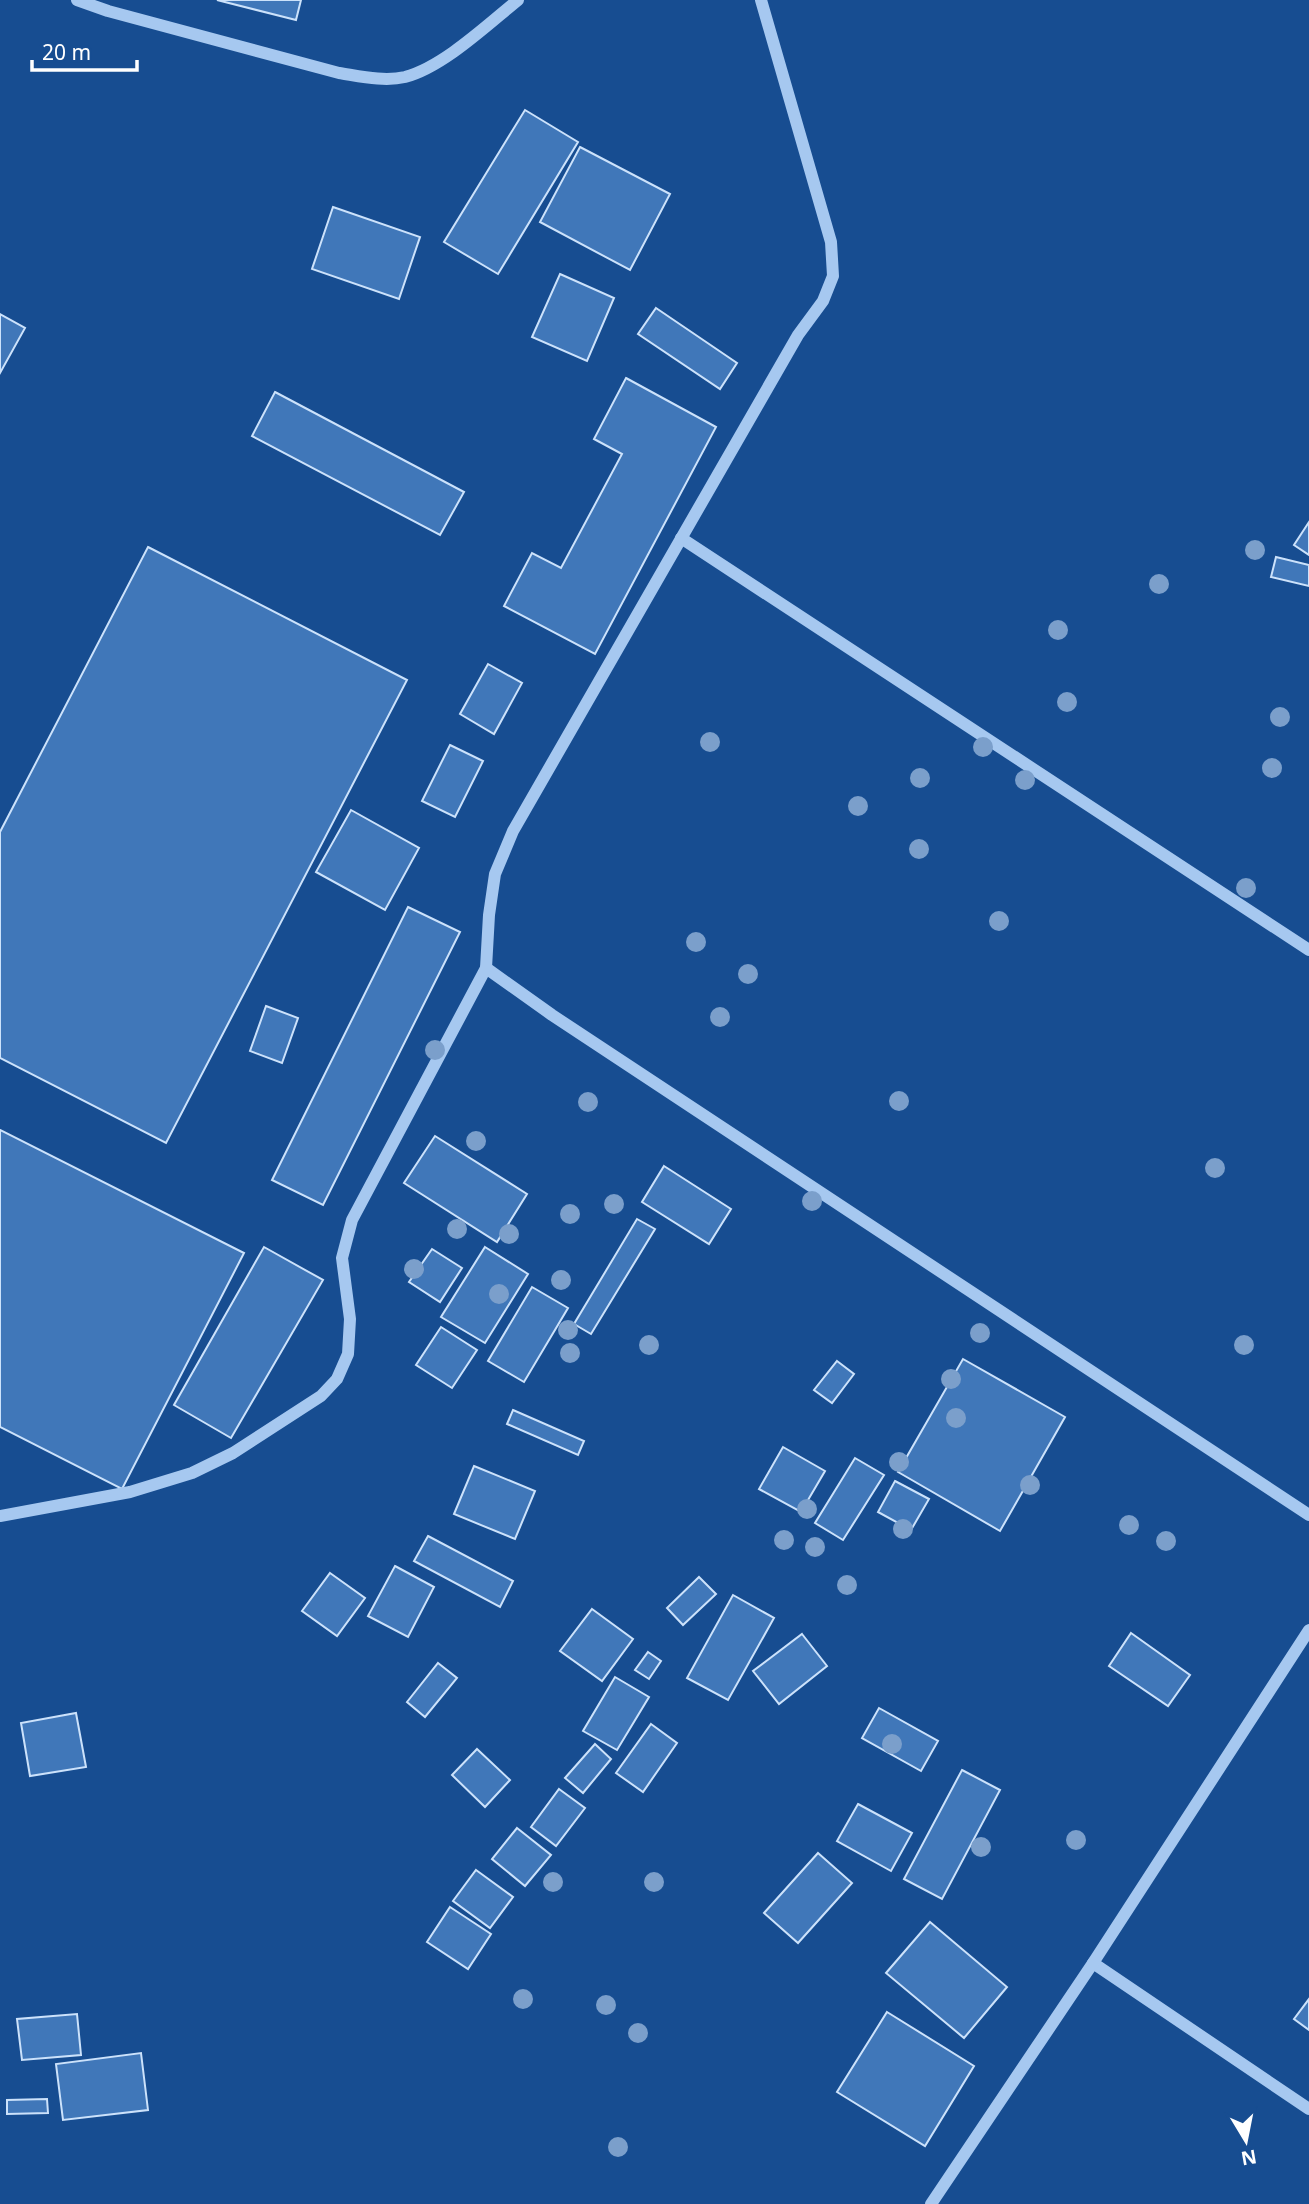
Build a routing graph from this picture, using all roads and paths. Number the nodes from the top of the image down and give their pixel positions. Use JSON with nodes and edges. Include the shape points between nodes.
{"nodes":[{"id":1,"x":76,"y":0,"type":"edge"},
{"id":2,"x":518,"y":0,"type":"edge"},
{"id":3,"x":761,"y":0,"type":"edge"},
{"id":4,"x":681,"y":538,"type":"junction"},
{"id":5,"x":1309,"y":950,"type":"edge"},
{"id":6,"x":486,"y":968,"type":"junction"},
{"id":7,"x":1309,"y":1515,"type":"edge"},
{"id":8,"x":0,"y":1516,"type":"edge"},
{"id":9,"x":1309,"y":1630,"type":"edge"},
{"id":10,"x":1093,"y":1963,"type":"junction"},
{"id":11,"x":1309,"y":2109,"type":"edge"},
{"id":12,"x":931,"y":2204,"type":"edge"}],
"edges":[{"from":1,"to":2,"type":"street","via":[[326,70],[374,78],[404,77],[444,59]]},
{"from":3,"to":4,"type":"street","via":[[831,242],[833,276],[823,301],[798,335]]},
{"from":4,"to":5,"type":"street"},
{"from":4,"to":6,"type":"street","via":[[513,831],[495,874]]},
{"from":6,"to":7,"type":"street"},
{"from":6,"to":8,"type":"street","via":[[352,1220],[342,1258],[350,1319],[348,1354],[337,1379],[321,1396],[192,1474],[130,1492]]},
{"from":9,"to":10,"type":"street"},
{"from":10,"to":11,"type":"street"},
{"from":10,"to":12,"type":"street"}]}
